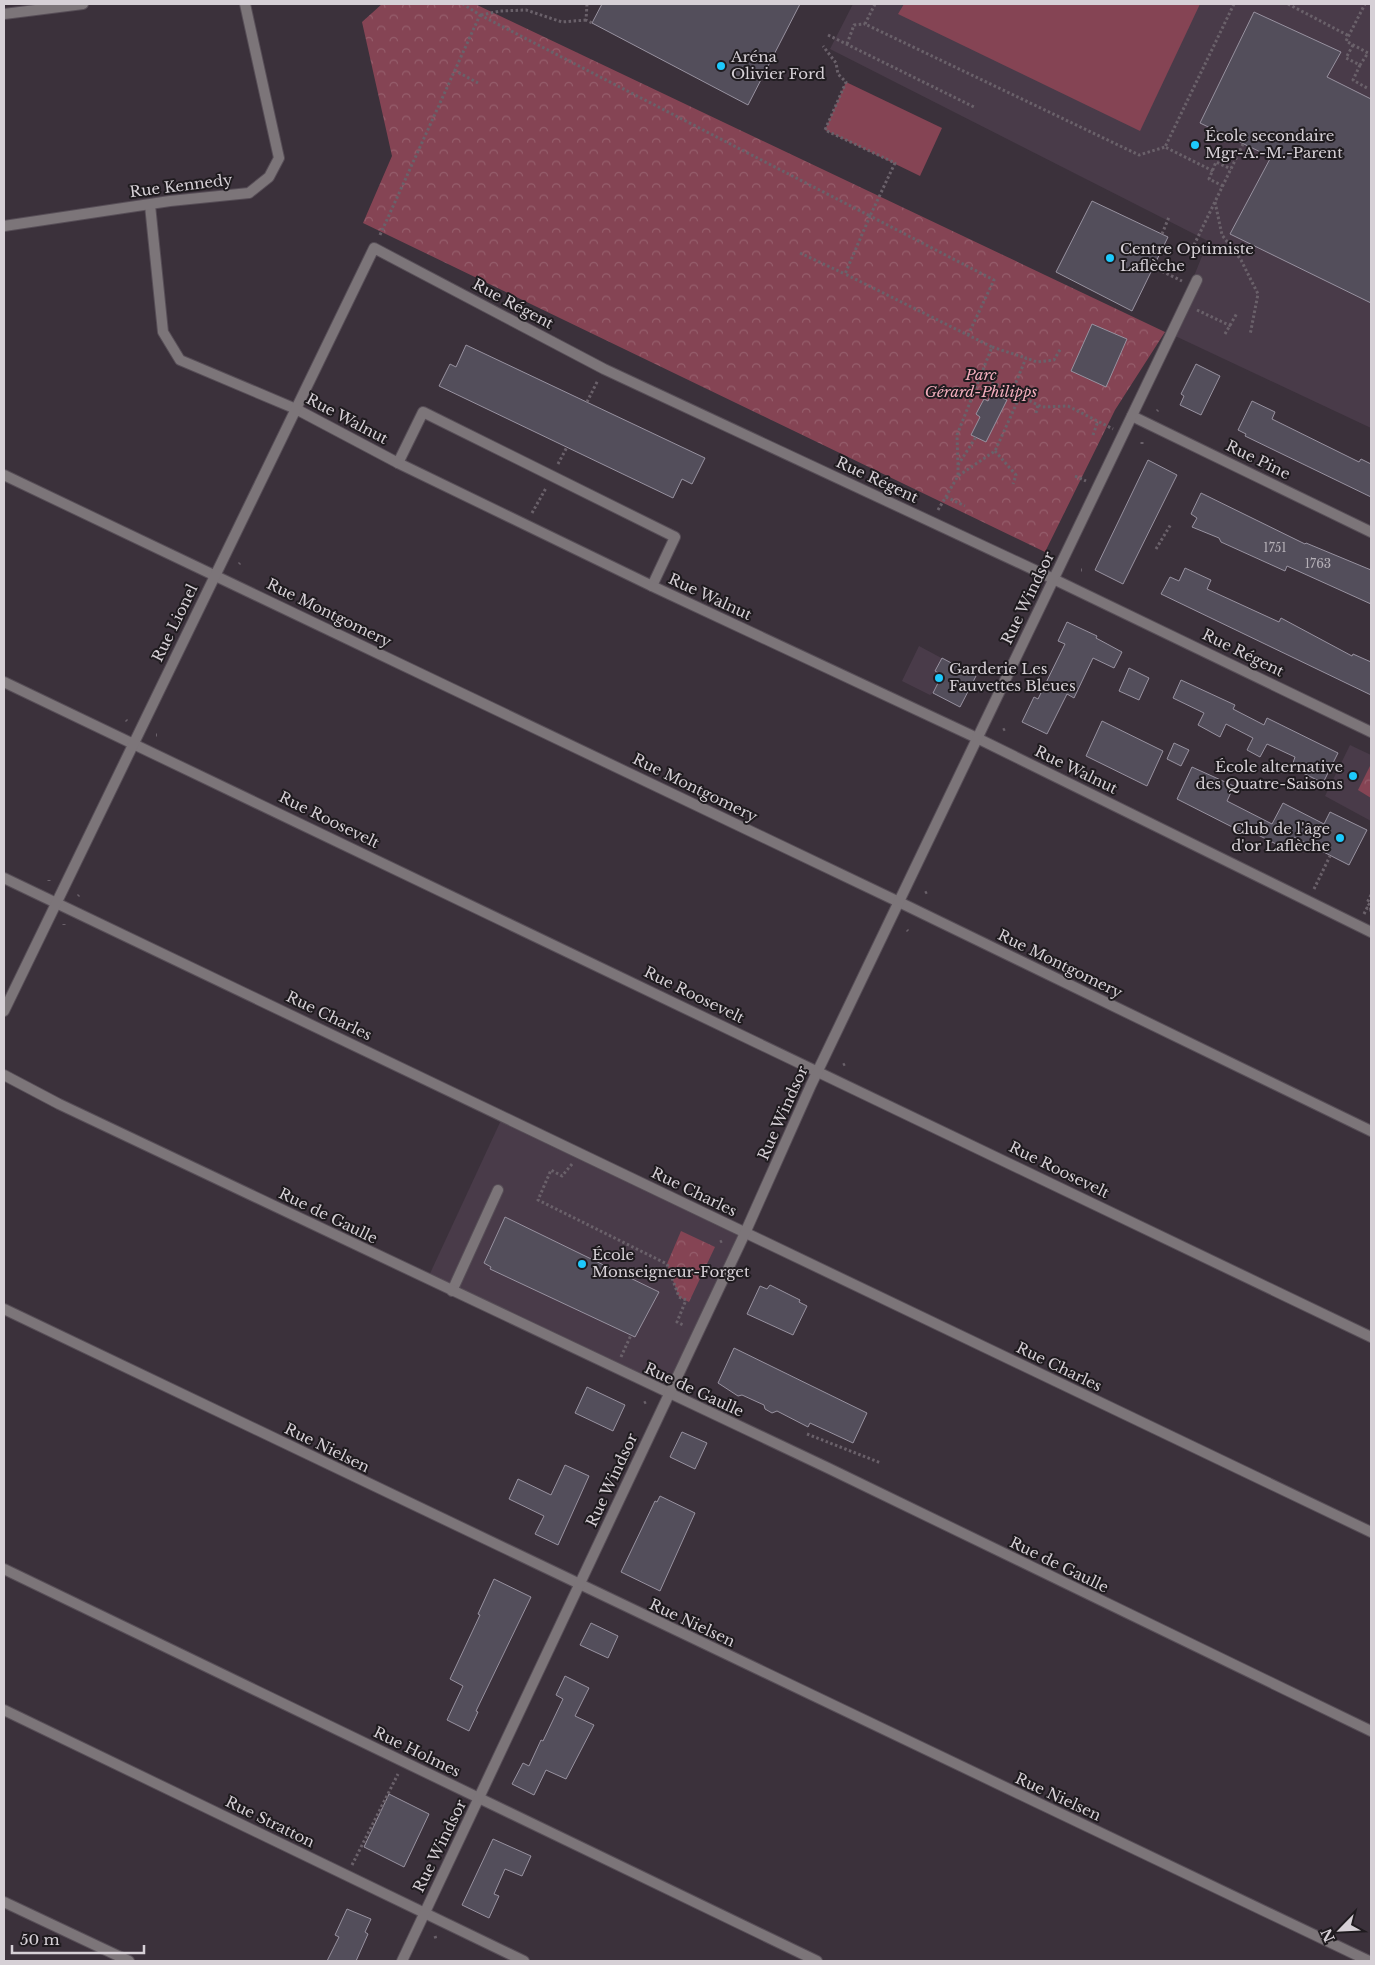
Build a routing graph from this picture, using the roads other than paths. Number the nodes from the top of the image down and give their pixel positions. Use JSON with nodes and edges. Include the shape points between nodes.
{"nodes":[{"id":1,"x":83,"y":4,"type":"edge"},
{"id":2,"x":245,"y":4,"type":"edge"},
{"id":3,"x":4,"y":14,"type":"edge"},
{"id":4,"x":150,"y":205,"type":"junction"},
{"id":5,"x":4,"y":226,"type":"edge"},
{"id":6,"x":374,"y":248,"type":"joint"},
{"id":7,"x":1197,"y":280,"type":"dead end"},
{"id":8,"x":296,"y":409,"type":"junction"},
{"id":9,"x":1132,"y":416,"type":"junction"},
{"id":10,"x":398,"y":463,"type":"junction"},
{"id":11,"x":4,"y":474,"type":"edge"},
{"id":12,"x":1371,"y":532,"type":"edge"},
{"id":13,"x":215,"y":575,"type":"junction"},
{"id":14,"x":1054,"y":579,"type":"junction"},
{"id":15,"x":652,"y":586,"type":"junction"},
{"id":16,"x":4,"y":682,"type":"edge"},
{"id":17,"x":1371,"y":732,"type":"edge"},
{"id":18,"x":977,"y":738,"type":"junction"},
{"id":19,"x":134,"y":743,"type":"junction"},
{"id":20,"x":4,"y":878,"type":"edge"},
{"id":21,"x":56,"y":902,"type":"junction"},
{"id":22,"x":899,"y":902,"type":"junction"},
{"id":23,"x":1371,"y":932,"type":"edge"},
{"id":24,"x":4,"y":1011,"type":"edge"},
{"id":25,"x":818,"y":1071,"type":"junction"},
{"id":26,"x":4,"y":1075,"type":"edge"},
{"id":27,"x":1371,"y":1131,"type":"edge"},
{"id":28,"x":498,"y":1190,"type":"dead end"},
{"id":29,"x":745,"y":1233,"type":"junction"},
{"id":30,"x":452,"y":1292,"type":"junction"},
{"id":31,"x":4,"y":1309,"type":"edge"},
{"id":32,"x":1371,"y":1337,"type":"edge"},
{"id":33,"x":668,"y":1394,"type":"junction"},
{"id":34,"x":1371,"y":1532,"type":"edge"},
{"id":35,"x":4,"y":1569,"type":"edge"},
{"id":36,"x":578,"y":1585,"type":"junction"},
{"id":37,"x":4,"y":1710,"type":"edge"},
{"id":38,"x":1371,"y":1731,"type":"edge"},
{"id":39,"x":480,"y":1799,"type":"junction"},
{"id":40,"x":4,"y":1902,"type":"edge"},
{"id":41,"x":424,"y":1913,"type":"junction"},
{"id":42,"x":129,"y":1961,"type":"edge"},
{"id":43,"x":402,"y":1961,"type":"edge"},
{"id":44,"x":524,"y":1961,"type":"edge"},
{"id":45,"x":817,"y":1961,"type":"edge"},
{"id":46,"x":1368,"y":1961,"type":"edge"}],
"edges":[{"from":1,"to":3,"type":"street"},
{"from":2,"to":4,"type":"street","name":"Rue Kennedy","via":[[279,158],[268,177],[249,193]]},
{"from":4,"to":5,"type":"street","name":"Rue Kennedy"},
{"from":4,"to":8,"type":"street","name":"Rue Walnut","via":[[163,332],[180,360]]},
{"from":6,"to":8,"type":"street","name":"Rue Lionel"},
{"from":6,"to":14,"type":"street","name":"Rue Régent","via":[[604,369]]},
{"from":7,"to":9,"type":"street","name":"Rue Windsor"},
{"from":8,"to":10,"type":"street","name":"Rue Walnut"},
{"from":8,"to":13,"type":"street","name":"Rue Lionel"},
{"from":9,"to":12,"type":"street","name":"Rue Pine"},
{"from":9,"to":14,"type":"street","name":"Rue Windsor"},
{"from":10,"to":15,"type":"street","name":"Rue Walnut"},
{"from":10,"to":15,"type":"street","via":[[423,412],[675,537]]},
{"from":11,"to":13,"type":"street","name":"Rue Montgomery"},
{"from":13,"to":19,"type":"street","name":"Rue Lionel"},
{"from":13,"to":22,"type":"street","name":"Rue Montgomery"},
{"from":14,"to":17,"type":"street","name":"Rue Régent"},
{"from":14,"to":18,"type":"street","name":"Rue Windsor"},
{"from":15,"to":18,"type":"street","name":"Rue Walnut"},
{"from":16,"to":19,"type":"street","name":"Rue Roosevelt"},
{"from":18,"to":22,"type":"street","name":"Rue Windsor"},
{"from":18,"to":23,"type":"street","name":"Rue Walnut"},
{"from":19,"to":21,"type":"street","name":"Rue Lionel"},
{"from":19,"to":25,"type":"street","name":"Rue Roosevelt"},
{"from":20,"to":21,"type":"street","name":"Rue Charles"},
{"from":21,"to":24,"type":"street","name":"Rue Lionel"},
{"from":21,"to":29,"type":"street","name":"Rue Charles"},
{"from":22,"to":25,"type":"street","name":"Rue Windsor"},
{"from":22,"to":27,"type":"street","name":"Rue Montgomery"},
{"from":25,"to":29,"type":"street","name":"Rue Windsor"},
{"from":25,"to":32,"type":"street","name":"Rue Roosevelt"},
{"from":26,"to":30,"type":"street","name":"Rue de Gaulle"},
{"from":28,"to":30,"type":"street"},
{"from":29,"to":33,"type":"street","name":"Rue Windsor"},
{"from":29,"to":34,"type":"street","name":"Rue Charles"},
{"from":30,"to":33,"type":"street","name":"Rue de Gaulle"},
{"from":31,"to":36,"type":"street","name":"Rue Nielsen"},
{"from":33,"to":36,"type":"street","name":"Rue Windsor"},
{"from":33,"to":38,"type":"street","name":"Rue de Gaulle"},
{"from":35,"to":39,"type":"street","name":"Rue Holmes"},
{"from":36,"to":39,"type":"street","name":"Rue Windsor"},
{"from":36,"to":46,"type":"street","name":"Rue Nielsen"},
{"from":37,"to":41,"type":"street","name":"Rue Stratton"},
{"from":39,"to":41,"type":"street","name":"Rue Windsor"},
{"from":39,"to":45,"type":"street","name":"Rue Holmes"},
{"from":40,"to":42,"type":"street"},
{"from":41,"to":43,"type":"street","name":"Rue Windsor"},
{"from":41,"to":44,"type":"street","name":"Rue Stratton"}]}
